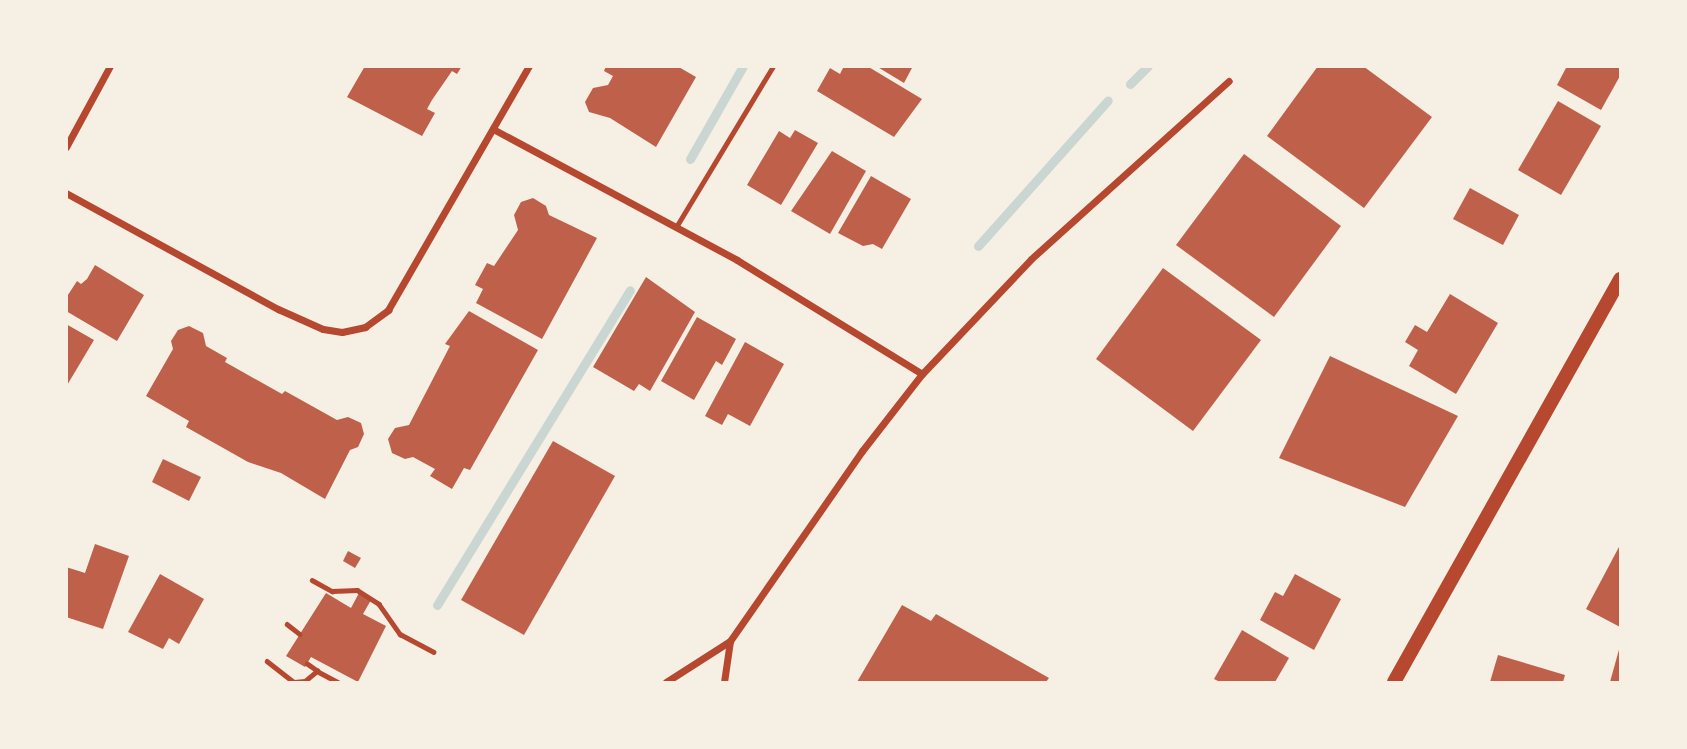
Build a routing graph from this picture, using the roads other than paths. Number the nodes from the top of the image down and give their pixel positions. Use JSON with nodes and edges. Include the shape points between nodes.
{"nodes":[{"id":1,"x":110,"y":66,"type":"edge"},
{"id":2,"x":529,"y":66,"type":"edge"},
{"id":3,"x":773,"y":66,"type":"edge"},
{"id":4,"x":1229,"y":81,"type":"dead end"},
{"id":5,"x":493,"y":129,"type":"junction"},
{"id":6,"x":66,"y":146,"type":"edge"},
{"id":7,"x":66,"y":192,"type":"edge"},
{"id":8,"x":676,"y":227,"type":"junction"},
{"id":9,"x":1620,"y":279,"type":"edge"},
{"id":10,"x":922,"y":374,"type":"junction"},
{"id":11,"x":730,"y":641,"type":"junction"},
{"id":12,"x":666,"y":682,"type":"edge"},
{"id":13,"x":724,"y":682,"type":"edge"},
{"id":14,"x":1394,"y":682,"type":"edge"}],
"edges":[{"from":1,"to":6,"type":"street"},
{"from":2,"to":5,"type":"street"},
{"from":3,"to":8,"type":"lane"},
{"from":4,"to":10,"type":"street","via":[[1031,259]]},
{"from":5,"to":7,"type":"street","via":[[388,310],[365,327],[342,332],[278,309]]},
{"from":5,"to":8,"type":"street"},
{"from":8,"to":10,"type":"street"},
{"from":9,"to":14,"type":"main road"},
{"from":10,"to":11,"type":"street","via":[[854,461]]},
{"from":11,"to":12,"type":"street"},
{"from":11,"to":13,"type":"street"}]}
